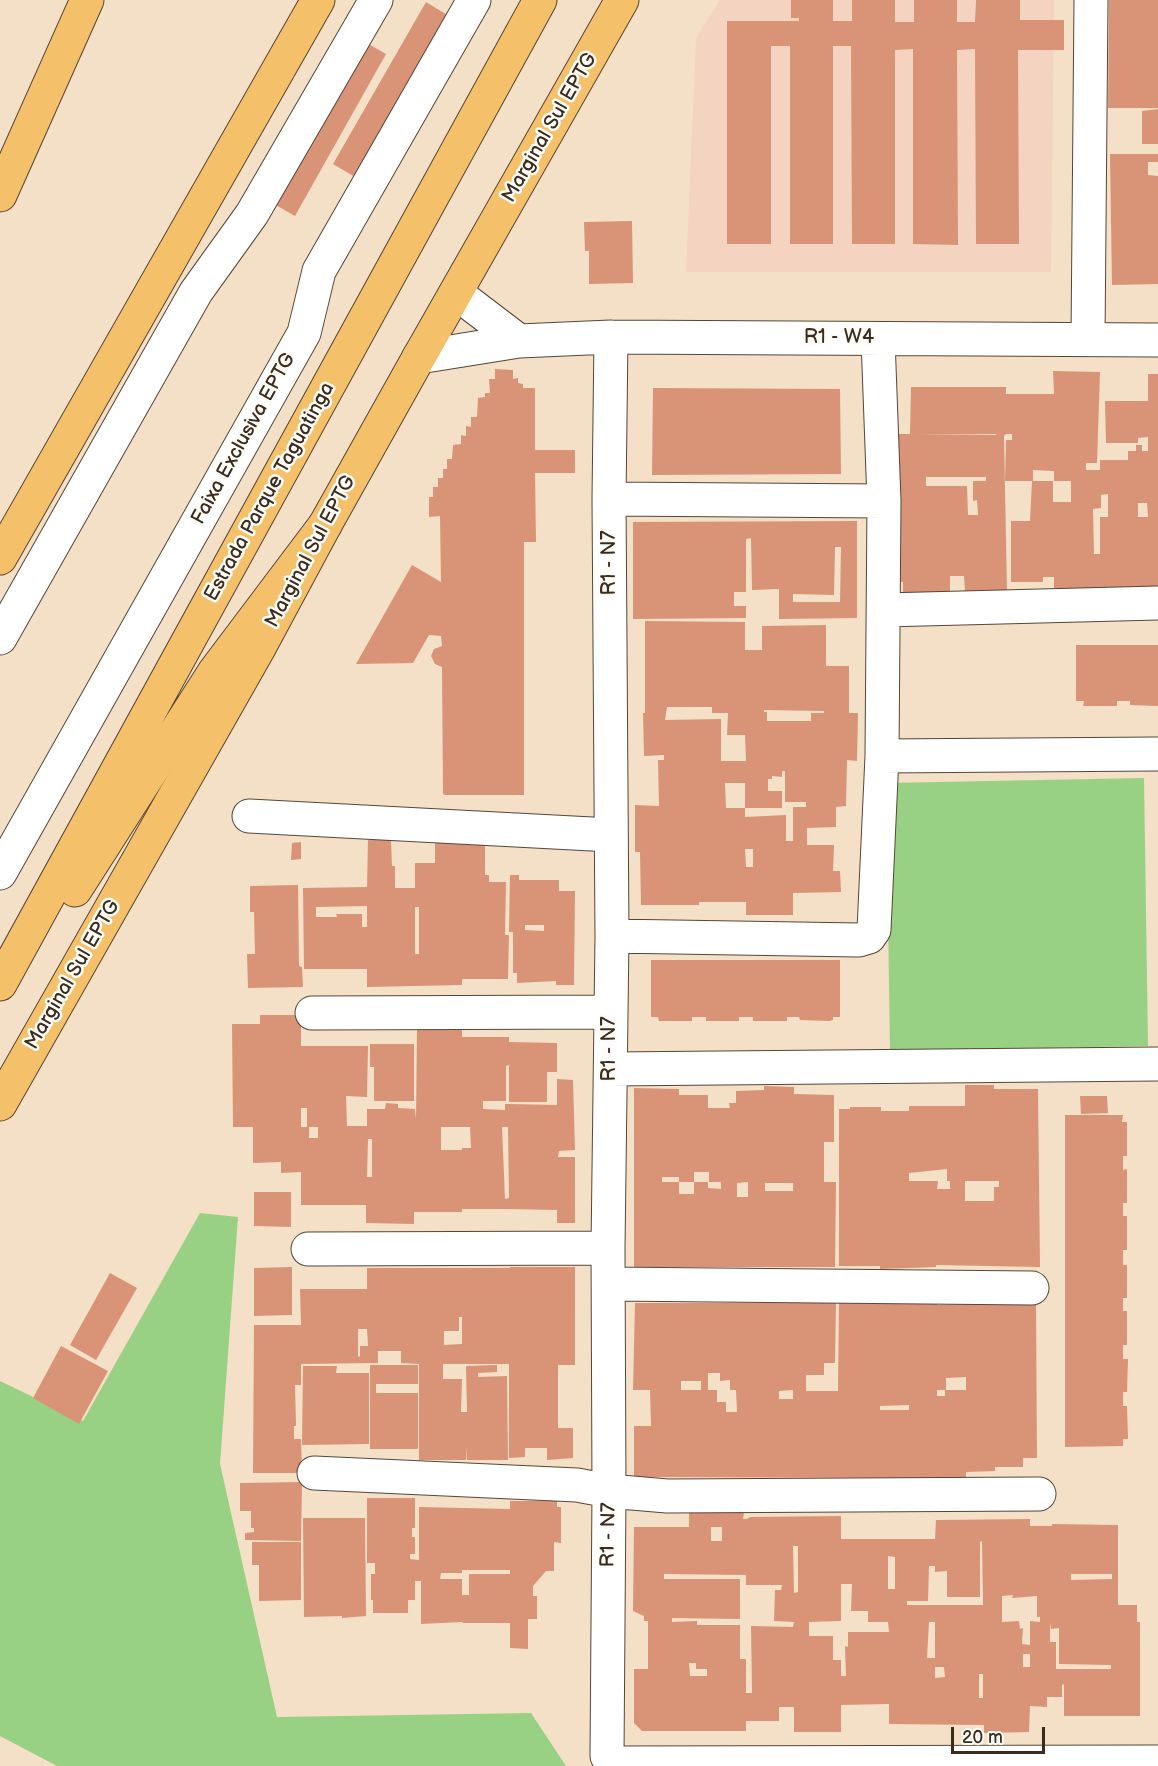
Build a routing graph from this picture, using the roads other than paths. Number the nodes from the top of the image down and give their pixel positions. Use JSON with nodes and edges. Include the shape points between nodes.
{"nodes":[{"id":1,"x":87,"y":0,"type":"edge"},
{"id":2,"x":318,"y":0,"type":"edge"},
{"id":3,"x":376,"y":0,"type":"edge"},
{"id":4,"x":474,"y":0,"type":"edge"},
{"id":5,"x":540,"y":0,"type":"edge"},
{"id":6,"x":622,"y":0,"type":"edge"},
{"id":7,"x":1091,"y":0,"type":"edge"},
{"id":8,"x":0,"y":195,"type":"edge"},
{"id":9,"x":456,"y":293,"type":"junction"},
{"id":10,"x":611,"y":337,"type":"junction"},
{"id":11,"x":878,"y":339,"type":"junction"},
{"id":12,"x":1088,"y":339,"type":"junction"},
{"id":13,"x":1158,"y":340,"type":"edge"},
{"id":14,"x":519,"y":341,"type":"junction"},
{"id":15,"x":419,"y":357,"type":"junction"},
{"id":16,"x":609,"y":499,"type":"junction"},
{"id":17,"x":884,"y":501,"type":"junction"},
{"id":18,"x":324,"y":525,"type":"junction"},
{"id":19,"x":0,"y":558,"type":"edge"},
{"id":20,"x":1158,"y":603,"type":"edge"},
{"id":21,"x":884,"y":610,"type":"junction"},
{"id":22,"x":0,"y":638,"type":"edge"},
{"id":23,"x":1158,"y":754,"type":"edge"},
{"id":24,"x":882,"y":756,"type":"junction"},
{"id":25,"x":249,"y":816,"type":"dead end"},
{"id":26,"x":611,"y":835,"type":"junction"},
{"id":27,"x":0,"y":873,"type":"edge"},
{"id":28,"x":612,"y":936,"type":"junction"},
{"id":29,"x":0,"y":984,"type":"edge"},
{"id":30,"x":0,"y":1000,"type":"edge"},
{"id":31,"x":610,"y":1012,"type":"junction"},
{"id":32,"x":312,"y":1013,"type":"dead end"},
{"id":33,"x":1158,"y":1064,"type":"edge"},
{"id":34,"x":611,"y":1068,"type":"junction"},
{"id":35,"x":0,"y":1104,"type":"edge"},
{"id":36,"x":608,"y":1248,"type":"junction"},
{"id":37,"x":308,"y":1249,"type":"dead end"},
{"id":38,"x":609,"y":1284,"type":"junction"},
{"id":39,"x":1032,"y":1288,"type":"dead end"},
{"id":40,"x":314,"y":1473,"type":"dead end"},
{"id":41,"x":609,"y":1491,"type":"junction"},
{"id":42,"x":1039,"y":1494,"type":"dead end"},
{"id":43,"x":1158,"y":1762,"type":"edge"}],
"edges":[{"from":1,"to":8,"type":"main road"},
{"from":2,"to":19,"type":"main road"},
{"from":3,"to":22,"type":"street","via":[[252,214],[196,292]]},
{"from":4,"to":27,"type":"street","name":"Faixa Exclusiva EPTG","via":[[319,271],[304,333]]},
{"from":5,"to":29,"type":"main road","name":"Estrada Parque Taguatinga"},
{"from":6,"to":9,"type":"main road","name":"Marginal Sul EPTG"},
{"from":7,"to":12,"type":"street"},
{"from":9,"to":14,"type":"street"},
{"from":9,"to":15,"type":"main road","name":"Marginal Sul EPTG"},
{"from":10,"to":11,"type":"street","name":"R1 - W4"},
{"from":10,"to":14,"type":"street","name":"R1 - W4"},
{"from":10,"to":16,"type":"street","name":"R1 - N7"},
{"from":11,"to":12,"type":"street","name":"R1 - W4"},
{"from":11,"to":17,"type":"street"},
{"from":12,"to":13,"type":"street","name":"R1 - W4"},
{"from":14,"to":15,"type":"street","name":"R1 - W4"},
{"from":15,"to":18,"type":"main road","name":"Marginal Sul EPTG"},
{"from":16,"to":17,"type":"street"},
{"from":16,"to":26,"type":"street","name":"R1 - N7"},
{"from":17,"to":21,"type":"street"},
{"from":18,"to":30,"type":"main road","via":[[214,671],[27,964]]},
{"from":18,"to":35,"type":"main road","name":"Marginal Sul EPTG","via":[[260,646]]},
{"from":20,"to":21,"type":"street"},
{"from":21,"to":24,"type":"street"},
{"from":23,"to":24,"type":"street"},
{"from":24,"to":28,"type":"street","via":[[874,930],[869,937],[859,940]]},
{"from":25,"to":26,"type":"street"},
{"from":26,"to":28,"type":"street","name":"R1 - N7"},
{"from":28,"to":31,"type":"street","name":"R1 - N7"},
{"from":31,"to":32,"type":"street"},
{"from":31,"to":34,"type":"street","name":"R1 - N7"},
{"from":33,"to":34,"type":"street"},
{"from":34,"to":36,"type":"street","name":"R1 - N7"},
{"from":36,"to":37,"type":"street"},
{"from":36,"to":38,"type":"street","name":"R1 - N7"},
{"from":38,"to":39,"type":"street"},
{"from":38,"to":41,"type":"street","name":"R1 - N7"},
{"from":40,"to":41,"type":"street","via":[[577,1485]]},
{"from":41,"to":42,"type":"street","via":[[667,1496]]},
{"from":41,"to":43,"type":"street","name":"R1 - N7","via":[[607,1756],[613,1762]]}]}
